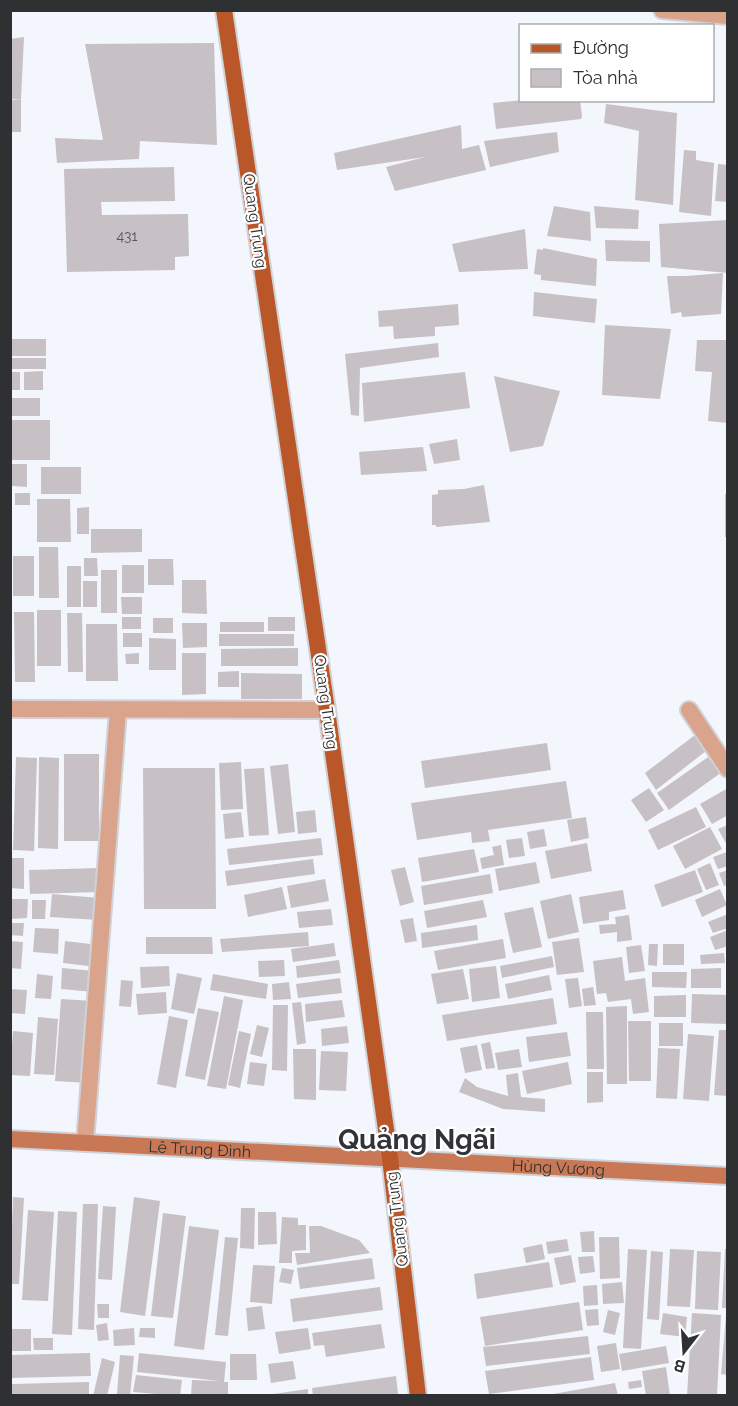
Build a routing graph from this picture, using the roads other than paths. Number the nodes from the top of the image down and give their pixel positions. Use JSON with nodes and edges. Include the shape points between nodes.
{"nodes":[{"id":1,"x":224,"y":10,"type":"edge"},
{"id":2,"x":662,"y":10,"type":"edge"},
{"id":3,"x":728,"y":16,"type":"edge"},
{"id":4,"x":10,"y":710,"type":"edge"},
{"id":5,"x":118,"y":710,"type":"junction"},
{"id":6,"x":327,"y":710,"type":"junction"},
{"id":7,"x":689,"y":710,"type":"dead end"},
{"id":8,"x":728,"y":769,"type":"edge"},
{"id":9,"x":10,"y":1139,"type":"edge"},
{"id":10,"x":85,"y":1143,"type":"junction"},
{"id":11,"x":390,"y":1158,"type":"junction"},
{"id":12,"x":728,"y":1176,"type":"edge"},
{"id":13,"x":418,"y":1395,"type":"edge"}],
"edges":[{"from":1,"to":6,"type":"main road","name":"Quang Trung"},
{"from":2,"to":3,"type":"street"},
{"from":4,"to":5,"type":"street"},
{"from":5,"to":6,"type":"street"},
{"from":5,"to":10,"type":"street"},
{"from":6,"to":11,"type":"main road","name":"Quang Trung"},
{"from":7,"to":8,"type":"street"},
{"from":9,"to":10,"type":"main road","name":"Lê Trung Đình"},
{"from":10,"to":11,"type":"main road","name":"Lê Trung Đình"},
{"from":11,"to":12,"type":"main road","name":"Hùng Vương"},
{"from":11,"to":13,"type":"main road","name":"Quang Trung"}]}
